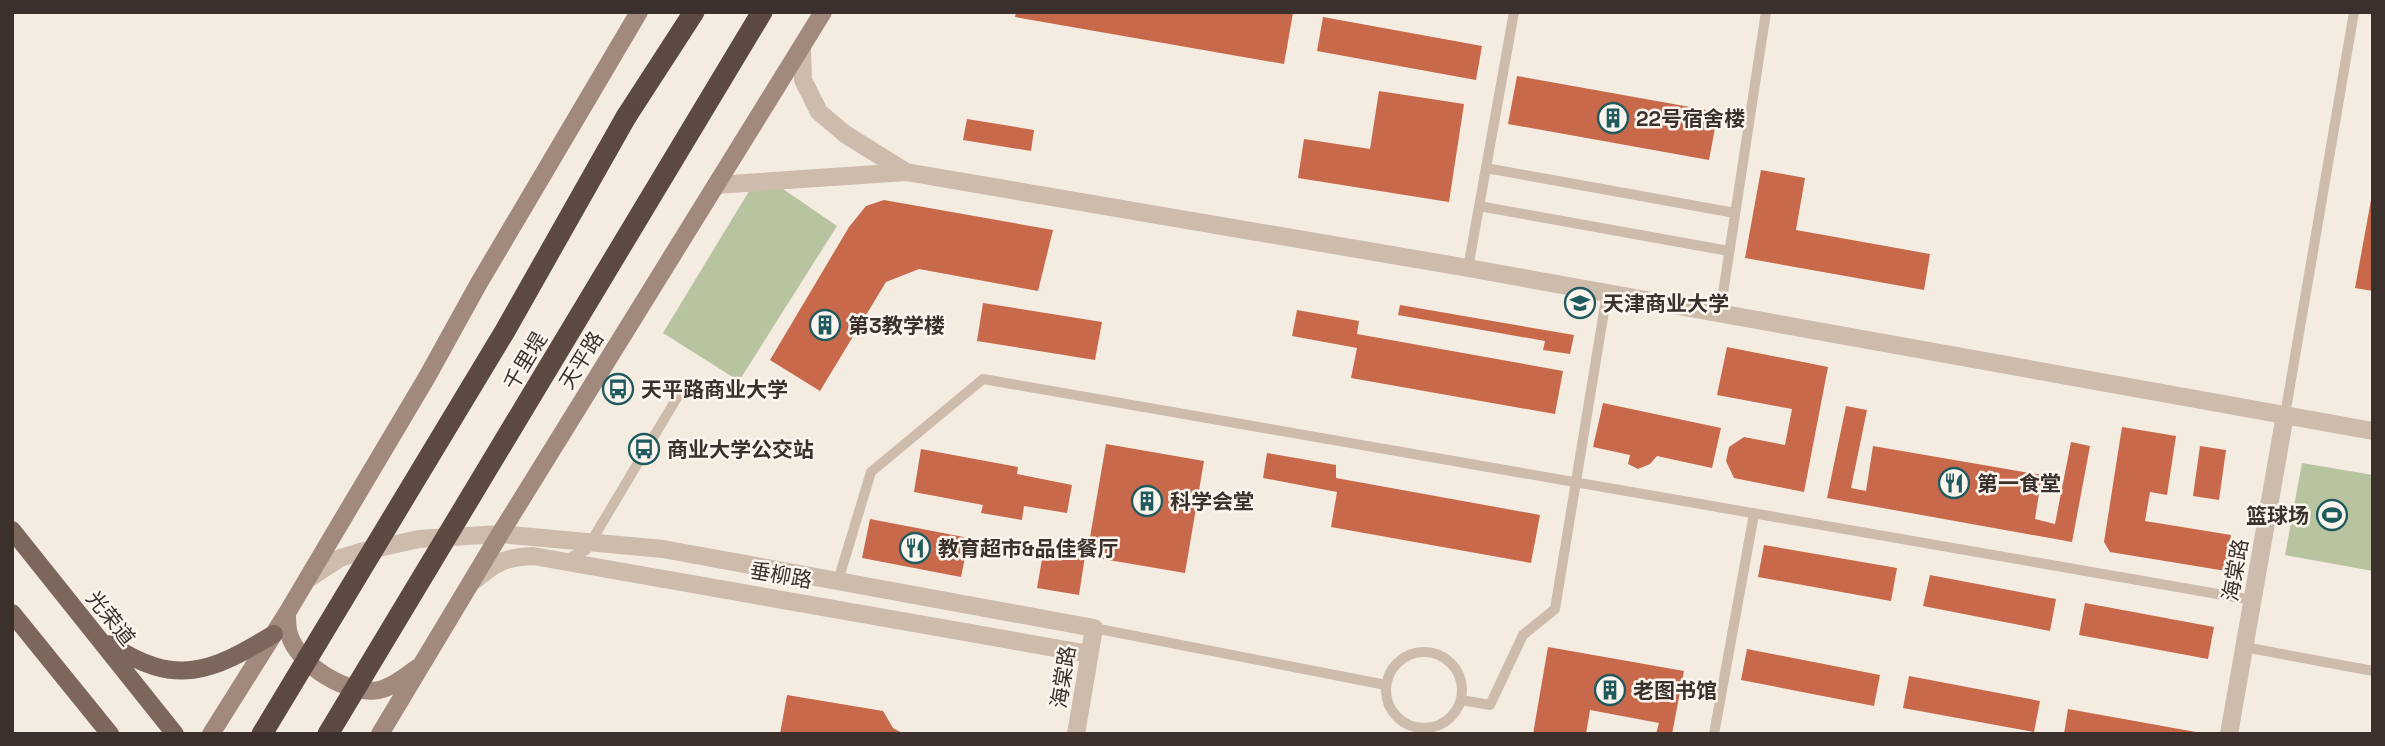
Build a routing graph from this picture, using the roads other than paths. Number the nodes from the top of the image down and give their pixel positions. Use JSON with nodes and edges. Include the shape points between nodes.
{"nodes":[{"id":1,"x":639,"y":12,"type":"edge"},
{"id":2,"x":682,"y":12,"type":"edge"},
{"id":3,"x":694,"y":12,"type":"edge"},
{"id":4,"x":762,"y":12,"type":"edge"},
{"id":5,"x":774,"y":12,"type":"edge"},
{"id":6,"x":823,"y":12,"type":"edge"},
{"id":7,"x":1514,"y":12,"type":"edge"},
{"id":8,"x":1766,"y":12,"type":"edge"},
{"id":9,"x":2354,"y":12,"type":"edge"},
{"id":10,"x":802,"y":49,"type":"junction"},
{"id":11,"x":701,"y":115,"type":"junction"},
{"id":12,"x":626,"y":117,"type":"junction"},
{"id":13,"x":1486,"y":168,"type":"junction"},
{"id":14,"x":906,"y":173,"type":"junction"},
{"id":15,"x":716,"y":185,"type":"junction"},
{"id":16,"x":1479,"y":206,"type":"junction"},
{"id":17,"x":1735,"y":213,"type":"junction"},
{"id":18,"x":1729,"y":251,"type":"junction"},
{"id":19,"x":1468,"y":268,"type":"junction"},
{"id":20,"x":1607,"y":293,"type":"junction"},
{"id":21,"x":1720,"y":313,"type":"junction"},
{"id":22,"x":678,"y":396,"type":"dead end"},
{"id":23,"x":2286,"y":415,"type":"junction"},
{"id":24,"x":2373,"y":431,"type":"edge"},
{"id":25,"x":1576,"y":482,"type":"junction"},
{"id":26,"x":1754,"y":513,"type":"junction"},
{"id":27,"x":12,"y":530,"type":"edge"},
{"id":28,"x":500,"y":534,"type":"junction"},
{"id":29,"x":591,"y":542,"type":"junction"},
{"id":30,"x":558,"y":561,"type":"junction"},
{"id":31,"x":306,"y":580,"type":"junction"},
{"id":32,"x":838,"y":581,"type":"junction"},
{"id":33,"x":471,"y":583,"type":"junction"},
{"id":34,"x":2252,"y":600,"type":"junction"},
{"id":35,"x":12,"y":613,"type":"edge"},
{"id":36,"x":287,"y":613,"type":"junction"},
{"id":37,"x":1094,"y":628,"type":"junction"},
{"id":38,"x":274,"y":634,"type":"junction"},
{"id":39,"x":96,"y":635,"type":"junction"},
{"id":40,"x":2244,"y":648,"type":"junction"},
{"id":41,"x":1089,"y":654,"type":"junction"},
{"id":42,"x":423,"y":664,"type":"junction"},
{"id":43,"x":2373,"y":671,"type":"edge"},
{"id":44,"x":1386,"y":685,"type":"junction"},
{"id":45,"x":1461,"y":700,"type":"junction"},
{"id":46,"x":110,"y":734,"type":"edge"},
{"id":47,"x":176,"y":734,"type":"edge"},
{"id":48,"x":211,"y":734,"type":"edge"},
{"id":49,"x":262,"y":734,"type":"edge"},
{"id":50,"x":328,"y":734,"type":"edge"},
{"id":51,"x":380,"y":734,"type":"edge"},
{"id":52,"x":1076,"y":734,"type":"edge"},
{"id":53,"x":1714,"y":734,"type":"edge"},
{"id":54,"x":2228,"y":734,"type":"edge"}],
"edges":[{"from":1,"to":31,"type":"street"},
{"from":2,"to":12,"type":"highway"},
{"from":3,"to":12,"type":"highway","name":"千里堤"},
{"from":4,"to":11,"type":"highway","name":"千里堤","bridge":true},
{"from":5,"to":11,"type":"highway","bridge":true},
{"from":6,"to":10,"type":"street","name":"天平路"},
{"from":7,"to":13,"type":"lane"},
{"from":8,"to":17,"type":"lane"},
{"from":9,"to":23,"type":"lane"},
{"from":10,"to":14,"type":"street","via":[[803,80],[819,112]]},
{"from":10,"to":15,"type":"street","name":"天平路"},
{"from":11,"to":50,"type":"highway","name":"千里堤","bridge":true},
{"from":12,"to":49,"type":"highway","name":"千里堤","bridge":true,"via":[[505,331]]},
{"from":13,"to":16,"type":"lane"},
{"from":13,"to":17,"type":"lane"},
{"from":14,"to":15,"type":"street"},
{"from":14,"to":19,"type":"street"},
{"from":15,"to":28,"type":"street","name":"天平路"},
{"from":16,"to":18,"type":"lane"},
{"from":16,"to":19,"type":"lane"},
{"from":17,"to":18,"type":"lane"},
{"from":18,"to":21,"type":"lane"},
{"from":19,"to":20,"type":"street"},
{"from":20,"to":21,"type":"street"},
{"from":20,"to":25,"type":"lane"},
{"from":21,"to":23,"type":"street"},
{"from":22,"to":29,"type":"lane"},
{"from":23,"to":24,"type":"street"},
{"from":23,"to":34,"type":"street","name":"海棠路"},
{"from":25,"to":26,"type":"lane"},
{"from":25,"to":32,"type":"lane","via":[[983,379],[871,472]]},
{"from":25,"to":45,"type":"lane","via":[[1555,609],[1523,635],[1490,705]]},
{"from":26,"to":34,"type":"lane"},
{"from":26,"to":53,"type":"lane"},
{"from":27,"to":39,"type":"main road","name":"光荣道"},
{"from":28,"to":29,"type":"street","name":"垂柳路"},
{"from":28,"to":31,"type":"street","name":"垂柳路","via":[[419,540],[360,552],[340,558]]},
{"from":28,"to":33,"type":"street","name":"天平路"},
{"from":29,"to":30,"type":"lane","via":[[578,556]]},
{"from":29,"to":32,"type":"street","name":"垂柳路","via":[[663,549]]},
{"from":30,"to":33,"type":"street","name":"垂柳路","via":[[514,557],[494,564]]},
{"from":30,"to":41,"type":"street","name":"垂柳路"},
{"from":31,"to":36,"type":"street"},
{"from":32,"to":37,"type":"street","name":"垂柳路"},
{"from":33,"to":42,"type":"street","name":"天平路"},
{"from":34,"to":40,"type":"street","name":"海棠路"},
{"from":35,"to":46,"type":"main road"},
{"from":36,"to":38,"type":"street"},
{"from":36,"to":42,"type":"street","via":[[295,646],[311,666],[345,686],[382,689]]},
{"from":37,"to":41,"type":"street","name":"海棠路"},
{"from":37,"to":44,"type":"lane"},
{"from":38,"to":39,"type":"main road","via":[[224,662],[189,671],[149,666]]},
{"from":38,"to":48,"type":"street"},
{"from":39,"to":47,"type":"main road","name":"光荣道"},
{"from":40,"to":43,"type":"lane"},
{"from":40,"to":54,"type":"street","name":"海棠路"},
{"from":41,"to":52,"type":"street","name":"海棠路"},
{"from":42,"to":51,"type":"street","name":"天平路"},
{"from":44,"to":45,"type":"lane","via":[[1391,710],[1411,726],[1436,727],[1447,721]]},
{"from":44,"to":45,"type":"lane","via":[[1397,663],[1407,656],[1432,653],[1453,665],[1460,676]]}]}
